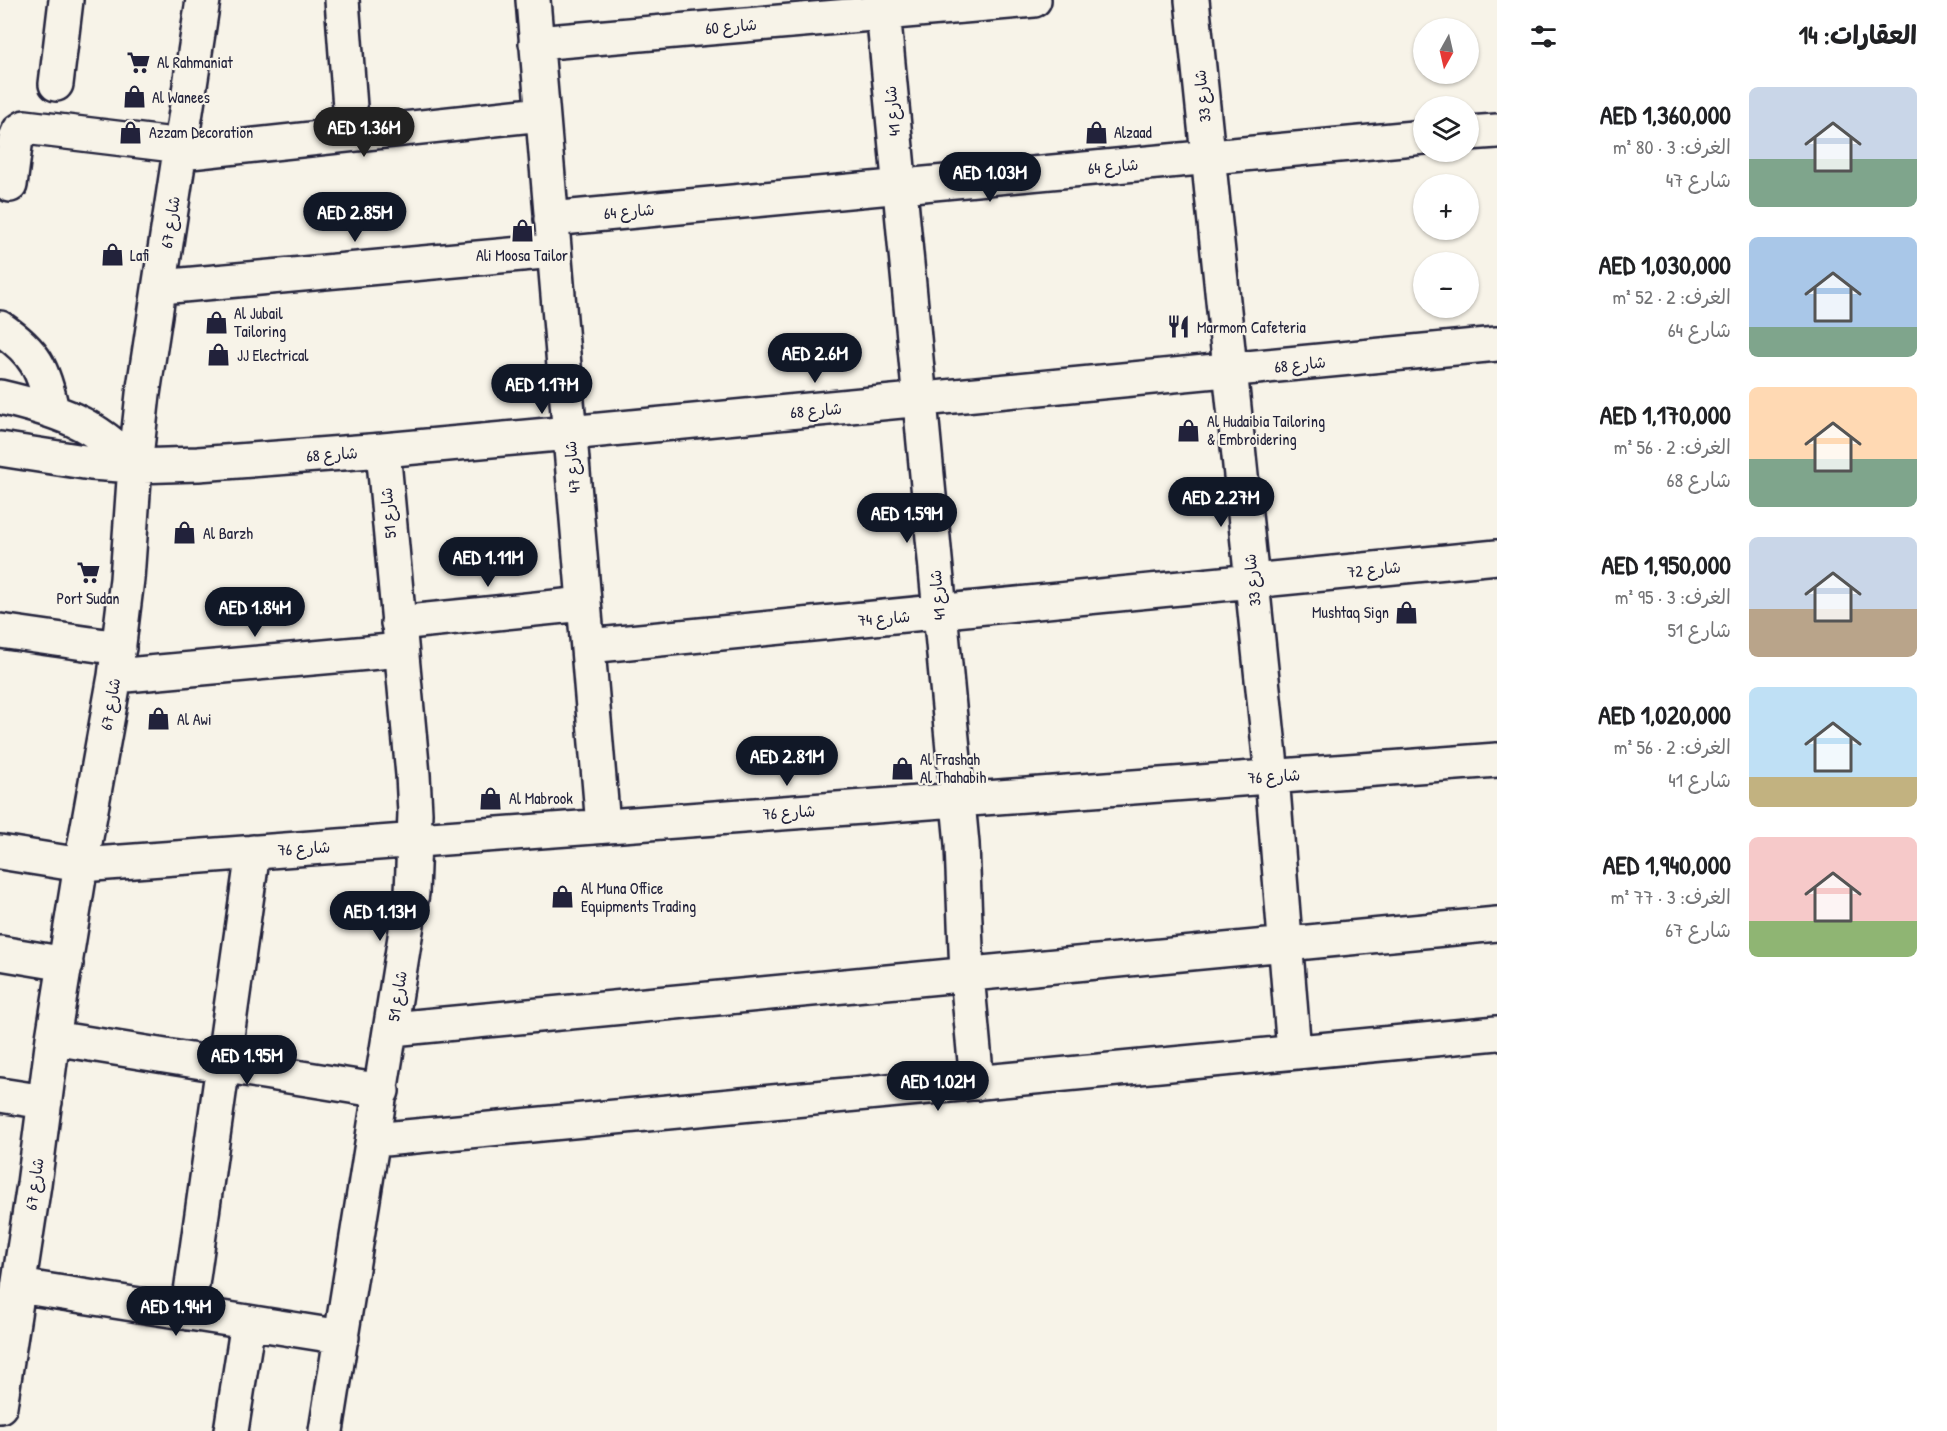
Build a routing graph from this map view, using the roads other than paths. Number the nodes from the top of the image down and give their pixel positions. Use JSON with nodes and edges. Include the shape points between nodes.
{"nodes":[{"id":1,"x":66,"y":0,"type":"edge"},
{"id":2,"x":203,"y":0,"type":"edge"},
{"id":3,"x":342,"y":0,"type":"edge"},
{"id":4,"x":533,"y":0,"type":"edge"},
{"id":5,"x":1034,"y":0,"type":"edge"},
{"id":6,"x":1192,"y":0,"type":"edge"},
{"id":7,"x":883,"y":6,"type":"edge"},
{"id":8,"x":536,"y":43,"type":"junction"},
{"id":9,"x":56,"y":84,"type":"dead end"},
{"id":10,"x":542,"y":114,"type":"junction"},
{"id":11,"x":1497,"y":130,"type":"edge"},
{"id":12,"x":1479,"y":132,"type":"edge"},
{"id":13,"x":352,"y":134,"type":"junction"},
{"id":14,"x":1413,"y":138,"type":"edge"},
{"id":15,"x":181,"y":149,"type":"junction"},
{"id":16,"x":1208,"y":157,"type":"junction"},
{"id":17,"x":10,"y":185,"type":"dead end"},
{"id":18,"x":899,"y":186,"type":"junction"},
{"id":19,"x":551,"y":219,"type":"junction"},
{"id":20,"x":554,"y":251,"type":"junction"},
{"id":21,"x":161,"y":287,"type":"junction"},
{"id":22,"x":0,"y":328,"type":"edge"},
{"id":23,"x":1497,"y":344,"type":"edge"},
{"id":24,"x":1230,"y":371,"type":"junction"},
{"id":25,"x":0,"y":397,"type":"edge"},
{"id":26,"x":919,"y":400,"type":"junction"},
{"id":27,"x":52,"y":411,"type":"junction"},
{"id":28,"x":569,"y":433,"type":"junction"},
{"id":29,"x":0,"y":450,"type":"edge"},
{"id":30,"x":383,"y":450,"type":"junction"},
{"id":31,"x":135,"y":465,"type":"junction"},
{"id":32,"x":1497,"y":557,"type":"edge"},
{"id":33,"x":1252,"y":582,"type":"junction"},
{"id":34,"x":584,"y":604,"type":"junction"},
{"id":35,"x":939,"y":612,"type":"junction"},
{"id":36,"x":0,"y":631,"type":"edge"},
{"id":37,"x":399,"y":636,"type":"junction"},
{"id":38,"x":588,"y":646,"type":"junction"},
{"id":39,"x":117,"y":662,"type":"junction"},
{"id":40,"x":1497,"y":760,"type":"edge"},
{"id":41,"x":1272,"y":776,"type":"junction"},
{"id":42,"x":958,"y":800,"type":"junction"},
{"id":43,"x":603,"y":826,"type":"junction"},
{"id":44,"x":414,"y":840,"type":"junction"},
{"id":45,"x":0,"y":852,"type":"edge"},
{"id":46,"x":253,"y":852,"type":"junction"},
{"id":47,"x":81,"y":865,"type":"junction"},
{"id":48,"x":1497,"y":924,"type":"edge"},
{"id":49,"x":1285,"y":944,"type":"junction"},
{"id":50,"x":0,"y":953,"type":"edge"},
{"id":51,"x":66,"y":964,"type":"junction"},
{"id":52,"x":967,"y":975,"type":"junction"},
{"id":53,"x":392,"y":1029,"type":"junction"},
{"id":54,"x":1497,"y":1033,"type":"edge"},
{"id":55,"x":54,"y":1038,"type":"junction"},
{"id":56,"x":1294,"y":1052,"type":"junction"},
{"id":57,"x":224,"y":1065,"type":"junction"},
{"id":58,"x":977,"y":1083,"type":"junction"},
{"id":59,"x":382,"y":1091,"type":"junction"},
{"id":60,"x":0,"y":1095,"type":"edge"},
{"id":61,"x":45,"y":1102,"type":"junction"},
{"id":62,"x":374,"y":1140,"type":"junction"},
{"id":63,"x":14,"y":1267,"type":"edge"},
{"id":64,"x":188,"y":1313,"type":"junction"},
{"id":65,"x":248,"y":1322,"type":"junction"},
{"id":66,"x":342,"y":1337,"type":"junction"},
{"id":67,"x":0,"y":1406,"type":"edge"},
{"id":68,"x":231,"y":1431,"type":"edge"},
{"id":69,"x":326,"y":1431,"type":"edge"}],
"edges":[{"from":1,"to":9,"type":"street"},
{"from":2,"to":15,"type":"street","name":"شارع 67"},
{"from":3,"to":13,"type":"street"},
{"from":4,"to":8,"type":"street","name":"شارع 47"},
{"from":5,"to":7,"type":"street","name":"شارع 60"},
{"from":6,"to":16,"type":"street","name":"شارع 33"},
{"from":7,"to":8,"type":"street","name":"شارع 60"},
{"from":7,"to":18,"type":"street","name":"شارع 41"},
{"from":8,"to":10,"type":"street","name":"شارع 47"},
{"from":10,"to":13,"type":"street"},
{"from":10,"to":19,"type":"street","name":"شارع 47"},
{"from":11,"to":12,"type":"street"},
{"from":13,"to":15,"type":"street"},
{"from":14,"to":16,"type":"street","name":"شارع 64"},
{"from":15,"to":17,"type":"street","via":[[25,127],[16,138]]},
{"from":15,"to":21,"type":"street","name":"شارع 67"},
{"from":16,"to":18,"type":"street","name":"شارع 64"},
{"from":16,"to":24,"type":"street","name":"شارع 33"},
{"from":18,"to":19,"type":"street","name":"شارع 64"},
{"from":18,"to":26,"type":"street","name":"شارع 41"},
{"from":19,"to":20,"type":"street","name":"شارع 47"},
{"from":20,"to":21,"type":"street"},
{"from":20,"to":28,"type":"street","name":"شارع 47"},
{"from":21,"to":31,"type":"street","name":"شارع 67"},
{"from":22,"to":27,"type":"street","via":[[20,342],[37,363]]},
{"from":23,"to":24,"type":"street","name":"شارع 68"},
{"from":24,"to":26,"type":"street","name":"شارع 68"},
{"from":24,"to":33,"type":"street","name":"شارع 33"},
{"from":25,"to":27,"type":"street"},
{"from":26,"to":28,"type":"street","name":"شارع 68"},
{"from":26,"to":35,"type":"street","name":"شارع 41"},
{"from":27,"to":31,"type":"street","via":[[97,432]]},
{"from":28,"to":30,"type":"street","name":"شارع 68"},
{"from":28,"to":34,"type":"street","name":"شارع 47"},
{"from":29,"to":31,"type":"street","name":"شارع 68","via":[[69,461]]},
{"from":30,"to":31,"type":"street","name":"شارع 68"},
{"from":30,"to":37,"type":"street","name":"شارع 51"},
{"from":31,"to":39,"type":"street","name":"شارع 67"},
{"from":32,"to":33,"type":"street","name":"شارع 72"},
{"from":33,"to":35,"type":"street","name":"شارع 74"},
{"from":33,"to":41,"type":"street","name":"شارع 33"},
{"from":34,"to":37,"type":"street"},
{"from":34,"to":38,"type":"street","name":"شارع 47"},
{"from":35,"to":38,"type":"street","name":"شارع 74"},
{"from":35,"to":42,"type":"street","name":"شارع 41"},
{"from":36,"to":39,"type":"street"},
{"from":37,"to":39,"type":"street"},
{"from":37,"to":44,"type":"street","name":"شارع 51","via":[[413,775]]},
{"from":38,"to":43,"type":"street","name":"شارع 47"},
{"from":39,"to":47,"type":"street","name":"شارع 67"},
{"from":40,"to":41,"type":"street","name":"شارع 76"},
{"from":41,"to":42,"type":"street","name":"شارع 76"},
{"from":41,"to":49,"type":"street","name":"شارع 33"},
{"from":42,"to":43,"type":"street","name":"شارع 76"},
{"from":42,"to":52,"type":"street","name":"شارع 41"},
{"from":43,"to":44,"type":"street","name":"شارع 76"},
{"from":44,"to":46,"type":"street","name":"شارع 76"},
{"from":44,"to":53,"type":"street","name":"شارع 51","via":[[412,893]]},
{"from":45,"to":47,"type":"street","name":"شارع 76"},
{"from":46,"to":47,"type":"street","name":"شارع 76"},
{"from":46,"to":57,"type":"street"},
{"from":47,"to":51,"type":"street","name":"شارع 67"},
{"from":48,"to":49,"type":"street"},
{"from":49,"to":52,"type":"street"},
{"from":49,"to":56,"type":"street","name":"شارع 33"},
{"from":50,"to":51,"type":"street"},
{"from":51,"to":55,"type":"street","name":"شارع 67"},
{"from":52,"to":53,"type":"street"},
{"from":52,"to":58,"type":"street","name":"شارع 41"},
{"from":53,"to":59,"type":"street","name":"شارع 51"},
{"from":54,"to":56,"type":"street"},
{"from":55,"to":57,"type":"street"},
{"from":55,"to":61,"type":"street","name":"شارع 67"},
{"from":56,"to":58,"type":"street"},
{"from":57,"to":59,"type":"street"},
{"from":57,"to":64,"type":"street"},
{"from":58,"to":62,"type":"street"},
{"from":59,"to":62,"type":"street","name":"شارع 51"},
{"from":60,"to":61,"type":"street"},
{"from":61,"to":63,"type":"street","name":"شارع 67"},
{"from":62,"to":66,"type":"street","name":"شارع 51"},
{"from":63,"to":64,"type":"street"},
{"from":63,"to":67,"type":"street","name":"شارع 67"},
{"from":64,"to":65,"type":"street"},
{"from":65,"to":66,"type":"street"},
{"from":65,"to":68,"type":"street"},
{"from":66,"to":69,"type":"street","name":"شارع 51"}]}
